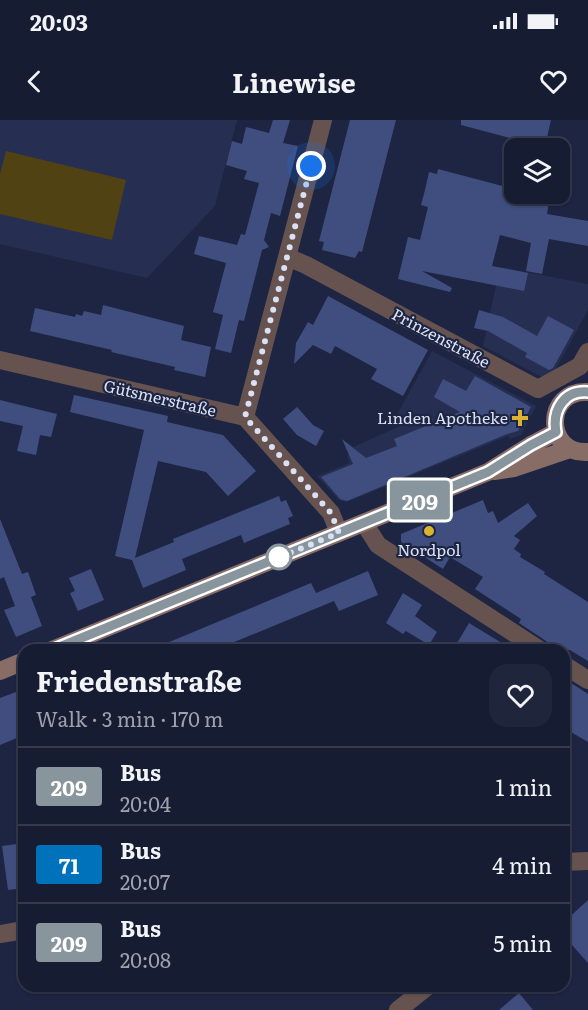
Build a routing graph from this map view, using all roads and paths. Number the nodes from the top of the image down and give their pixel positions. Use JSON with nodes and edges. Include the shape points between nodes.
{"nodes":[{"id":1,"x":323,"y":120,"type":"edge"},
{"id":2,"x":287,"y":257,"type":"junction"},
{"id":3,"x":588,"y":352,"type":"edge"},
{"id":4,"x":0,"y":360,"type":"edge"},
{"id":5,"x":588,"y":392,"type":"edge"},
{"id":6,"x":245,"y":417,"type":"junction"},
{"id":7,"x":556,"y":432,"type":"junction"},
{"id":8,"x":570,"y":449,"type":"junction"},
{"id":9,"x":588,"y":452,"type":"edge"},
{"id":10,"x":488,"y":472,"type":"junction"},
{"id":11,"x":364,"y":523,"type":"junction"},
{"id":12,"x":339,"y":533,"type":"junction"},
{"id":13,"x":67,"y":644,"type":"edge"},
{"id":14,"x":531,"y":644,"type":"edge"},
{"id":15,"x":18,"y":664,"type":"edge"},
{"id":16,"x":570,"y":669,"type":"edge"},
{"id":17,"x":0,"y":671,"type":"edge"},
{"id":18,"x":588,"y":680,"type":"edge"},
{"id":19,"x":588,"y":861,"type":"edge"},
{"id":20,"x":570,"y":862,"type":"edge"},
{"id":21,"x":18,"y":931,"type":"edge"},
{"id":22,"x":0,"y":934,"type":"edge"},
{"id":23,"x":420,"y":992,"type":"edge"},
{"id":24,"x":398,"y":1010,"type":"edge"}],
"edges":[{"from":1,"to":2,"type":"street"},
{"from":2,"to":3,"type":"street","name":"Prinzenstraße","via":[[538,389],[580,366]]},
{"from":2,"to":6,"type":"street"},
{"from":4,"to":6,"type":"street","name":"Gütsmerstraße"},
{"from":5,"to":7,"type":"street","via":[[571,394],[562,401],[556,410]]},
{"from":6,"to":12,"type":"street","via":[[331,513]]},
{"from":7,"to":8,"type":"street"},
{"from":7,"to":10,"type":"street"},
{"from":8,"to":9,"type":"street"},
{"from":8,"to":10,"type":"street","via":[[514,468]]},
{"from":10,"to":11,"type":"street"},
{"from":11,"to":12,"type":"street"},
{"from":11,"to":14,"type":"street","via":[[378,545]]},
{"from":12,"to":13,"type":"street"},
{"from":15,"to":17,"type":"street"},
{"from":16,"to":18,"type":"street"},
{"from":19,"to":20,"type":"street"},
{"from":21,"to":22,"type":"street"},
{"from":23,"to":24,"type":"street"}]}
